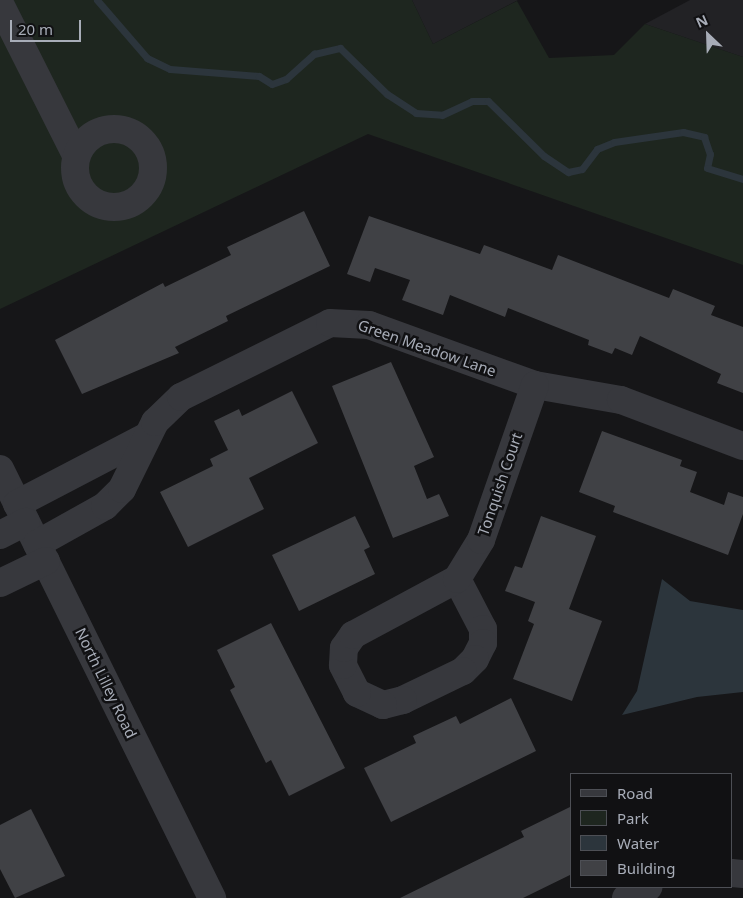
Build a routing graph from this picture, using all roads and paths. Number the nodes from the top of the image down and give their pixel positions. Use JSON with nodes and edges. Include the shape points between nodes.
{"nodes":[{"id":1,"x":0,"y":4,"type":"edge"},
{"id":2,"x":76,"y":155,"type":"dead end"},
{"id":3,"x":534,"y":385,"type":"junction"},
{"id":4,"x":145,"y":437,"type":"junction"},
{"id":5,"x":743,"y":446,"type":"edge"},
{"id":6,"x":0,"y":469,"type":"edge"},
{"id":7,"x":31,"y":533,"type":"junction"},
{"id":8,"x":0,"y":535,"type":"edge"},
{"id":9,"x":457,"y":579,"type":"junction"},
{"id":10,"x":0,"y":582,"type":"edge"},
{"id":11,"x":647,"y":888,"type":"edge"},
{"id":12,"x":201,"y":894,"type":"edge"},
{"id":13,"x":626,"y":898,"type":"edge"}],
"edges":[{"from":1,"to":2,"type":"street"},
{"from":3,"to":4,"type":"street","name":"Green Meadow Lane","via":[[369,325],[330,324],[181,397]]},
{"from":3,"to":5,"type":"street","name":"Green Meadow Lane","via":[[621,400]]},
{"from":3,"to":9,"type":"street","name":"Tonquish Court","via":[[481,540]]},
{"from":4,"to":7,"type":"street"},
{"from":4,"to":7,"type":"street","name":"Green Meadow Lane","via":[[122,489],[105,506]]},
{"from":6,"to":7,"type":"street","name":"North Lilley Road"},
{"from":7,"to":8,"type":"street"},
{"from":7,"to":10,"type":"street"},
{"from":7,"to":12,"type":"street","name":"North Lilley Road"},
{"from":9,"to":9,"type":"street","via":[[353,634],[344,648],[343,665],[358,693],[383,705],[403,700],[463,671],[475,659],[483,643],[483,629]]},
{"from":11,"to":13,"type":"street"}]}
